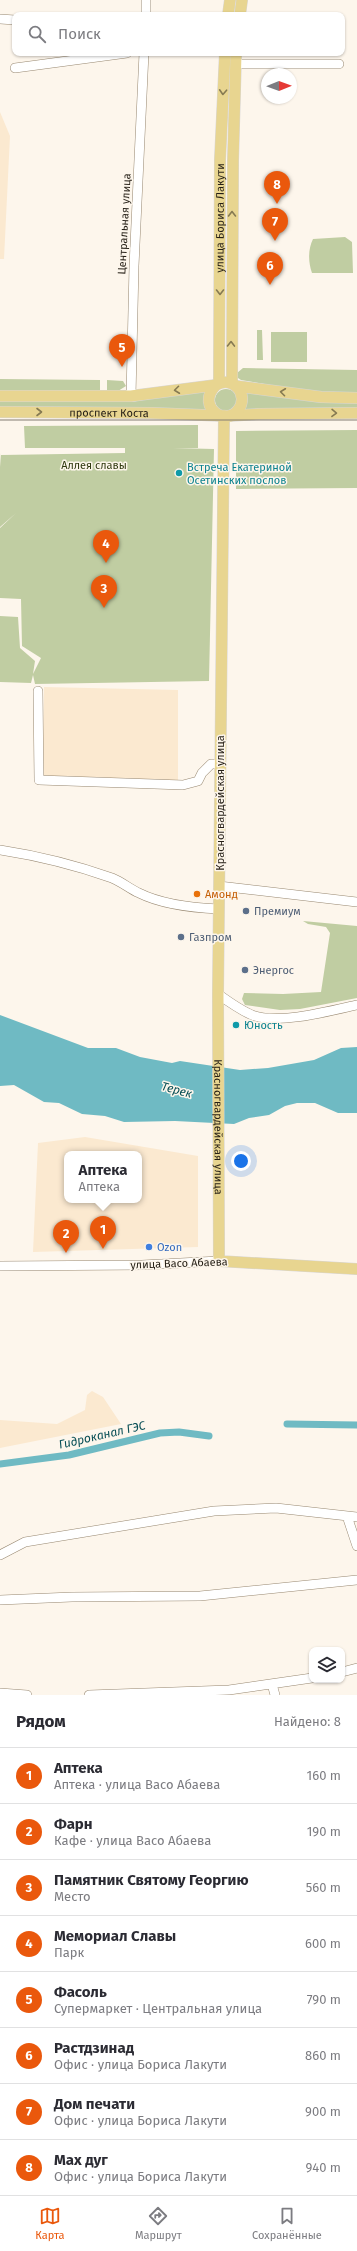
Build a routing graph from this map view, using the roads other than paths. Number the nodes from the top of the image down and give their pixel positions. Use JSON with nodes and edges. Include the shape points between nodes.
{"nodes":[{"id":1,"x":146,"y":0,"type":"edge"},
{"id":2,"x":230,"y":0,"type":"edge"},
{"id":3,"x":242,"y":0,"type":"edge"},
{"id":4,"x":146,"y":12,"type":"edge"},
{"id":5,"x":228,"y":12,"type":"edge"},
{"id":6,"x":240,"y":12,"type":"edge"},
{"id":7,"x":0,"y":19,"type":"edge"},
{"id":8,"x":12,"y":20,"type":"edge"},
{"id":9,"x":104,"y":56,"type":"edge"},
{"id":10,"x":144,"y":56,"type":"edge"},
{"id":11,"x":225,"y":56,"type":"edge"},
{"id":12,"x":236,"y":58,"type":"edge"},
{"id":13,"x":339,"y":64,"type":"dead end"},
{"id":14,"x":15,"y":68,"type":"dead end"},
{"id":15,"x":218,"y":384,"type":"junction"},
{"id":16,"x":234,"y":385,"type":"junction"},
{"id":17,"x":0,"y":396,"type":"edge"},
{"id":18,"x":131,"y":396,"type":"junction"},
{"id":19,"x":357,"y":398,"type":"edge"},
{"id":20,"x":0,"y":412,"type":"edge"},
{"id":21,"x":357,"y":413,"type":"edge"},
{"id":22,"x":224,"y":416,"type":"junction"},
{"id":23,"x":38,"y":692,"type":"dead end"},
{"id":24,"x":220,"y":764,"type":"junction"},
{"id":25,"x":0,"y":850,"type":"edge"},
{"id":26,"x":219,"y":886,"type":"junction"},
{"id":27,"x":357,"y":902,"type":"edge"},
{"id":28,"x":219,"y":909,"type":"junction"},
{"id":29,"x":218,"y":994,"type":"junction"},
{"id":30,"x":357,"y":1005,"type":"edge"},
{"id":31,"x":220,"y":1261,"type":"junction"},
{"id":32,"x":0,"y":1266,"type":"edge"},
{"id":33,"x":357,"y":1270,"type":"edge"},
{"id":34,"x":347,"y":1516,"type":"junction"},
{"id":35,"x":357,"y":1517,"type":"edge"},
{"id":36,"x":357,"y":1546,"type":"edge"},
{"id":37,"x":0,"y":1554,"type":"edge"},
{"id":38,"x":357,"y":1580,"type":"edge"},
{"id":39,"x":0,"y":1600,"type":"edge"},
{"id":40,"x":357,"y":1668,"type":"edge"},
{"id":41,"x":345,"y":1671,"type":"edge"},
{"id":42,"x":309,"y":1678,"type":"edge"},
{"id":43,"x":272,"y":1684,"type":"junction"},
{"id":44,"x":0,"y":1693,"type":"edge"},
{"id":45,"x":144,"y":1694,"type":"edge"},
{"id":46,"x":27,"y":1695,"type":"edge"},
{"id":47,"x":89,"y":1695,"type":"edge"},
{"id":48,"x":275,"y":1695,"type":"edge"}],
"edges":[{"from":1,"to":4,"type":"street"},
{"from":2,"to":5,"type":"main road"},
{"from":3,"to":6,"type":"main road"},
{"from":7,"to":8,"type":"street"},
{"from":9,"to":14,"type":"street"},
{"from":10,"to":18,"type":"street","name":"Центральная улица"},
{"from":11,"to":15,"type":"main road","name":"улица Бориса Лакути","one_way":true,"via":[[220,160]]},
{"from":12,"to":13,"type":"street"},
{"from":16,"to":12,"type":"main road","name":"улица Бориса Лакути","one_way":true,"via":[[233,161]]},
{"from":15,"to":16,"type":"main road","name":"проспект Коста"},
{"from":15,"to":18,"type":"main road","name":"проспект Коста","one_way":true},
{"from":15,"to":22,"type":"main road","via":[[210,392],[209,401],[212,409]]},
{"from":19,"to":16,"type":"main road","name":"проспект Коста","one_way":true,"via":[[310,396]]},
{"from":16,"to":22,"type":"main road","via":[[242,395],[241,405],[239,410]]},
{"from":17,"to":18,"type":"main road","name":"проспект Коста"},
{"from":20,"to":22,"type":"main road","name":"проспект Коста","one_way":true},
{"from":22,"to":21,"type":"main road","name":"проспект Коста","one_way":true},
{"from":22,"to":24,"type":"main road","name":"Красногвардейская улица"},
{"from":23,"to":24,"type":"street","via":[[39,780],[183,785],[198,781],[211,764]]},
{"from":24,"to":26,"type":"main road","name":"Красногвардейская улица"},
{"from":25,"to":28,"type":"street","via":[[44,857],[85,869],[115,879],[139,894],[180,904]]},
{"from":26,"to":27,"type":"street"},
{"from":26,"to":28,"type":"main road","name":"Красногвардейская улица"},
{"from":28,"to":29,"type":"main road","name":"Красногвардейская улица"},
{"from":29,"to":30,"type":"street","via":[[254,1016],[280,1018],[314,1015]]},
{"from":29,"to":31,"type":"main road","name":"Красногвардейская улица"},
{"from":31,"to":32,"type":"street","name":"улица Васо Абаева","via":[[142,1265]]},
{"from":31,"to":33,"type":"main road","name":"улица Васо Абаева"},
{"from":34,"to":35,"type":"street"},
{"from":34,"to":36,"type":"street"},
{"from":34,"to":37,"type":"street","via":[[276,1508],[214,1511],[25,1542]]},
{"from":38,"to":39,"type":"street","via":[[200,1596]]},
{"from":40,"to":41,"type":"street"},
{"from":42,"to":43,"type":"street"},
{"from":43,"to":45,"type":"street","via":[[229,1690]]},
{"from":43,"to":48,"type":"street"},
{"from":44,"to":46,"type":"street"},
{"from":45,"to":47,"type":"street"}]}
